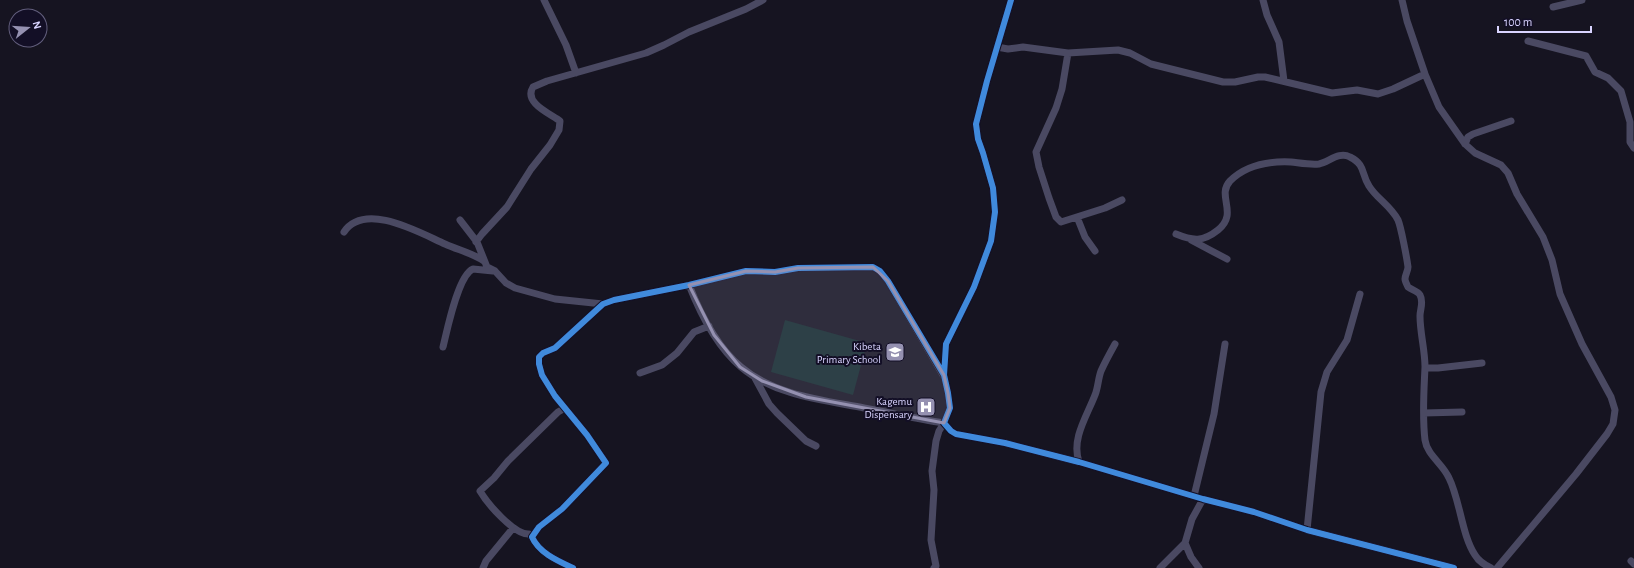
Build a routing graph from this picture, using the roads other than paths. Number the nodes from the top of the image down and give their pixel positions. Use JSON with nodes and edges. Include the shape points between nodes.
{"nodes":[{"id":1,"x":544,"y":0,"type":"edge"},
{"id":2,"x":763,"y":0,"type":"edge"},
{"id":3,"x":1011,"y":0,"type":"edge"},
{"id":4,"x":1263,"y":0,"type":"edge"},
{"id":5,"x":1402,"y":0,"type":"edge"},
{"id":6,"x":1582,"y":0,"type":"edge"},
{"id":7,"x":1553,"y":7,"type":"dead end"},
{"id":8,"x":1528,"y":41,"type":"dead end"},
{"id":9,"x":997,"y":47,"type":"junction"},
{"id":10,"x":1068,"y":53,"type":"junction"},
{"id":11,"x":576,"y":73,"type":"junction"},
{"id":12,"x":1425,"y":74,"type":"junction"},
{"id":13,"x":1284,"y":81,"type":"junction"},
{"id":14,"x":1511,"y":121,"type":"dead end"},
{"id":15,"x":1465,"y":144,"type":"junction"},
{"id":16,"x":1634,"y":148,"type":"edge"},
{"id":17,"x":1122,"y":200,"type":"dead end"},
{"id":18,"x":1077,"y":217,"type":"junction"},
{"id":19,"x":460,"y":220,"type":"dead end"},
{"id":20,"x":344,"y":232,"type":"dead end"},
{"id":21,"x":1176,"y":234,"type":"dead end"},
{"id":22,"x":1190,"y":240,"type":"junction"},
{"id":23,"x":476,"y":242,"type":"junction"},
{"id":24,"x":1095,"y":251,"type":"dead end"},
{"id":25,"x":1227,"y":259,"type":"dead end"},
{"id":26,"x":484,"y":261,"type":"junction"},
{"id":27,"x":495,"y":272,"type":"junction"},
{"id":28,"x":689,"y":285,"type":"junction"},
{"id":29,"x":1360,"y":294,"type":"dead end"},
{"id":30,"x":603,"y":304,"type":"junction"},
{"id":31,"x":709,"y":326,"type":"junction"},
{"id":32,"x":1115,"y":344,"type":"dead end"},
{"id":33,"x":1225,"y":344,"type":"dead end"},
{"id":34,"x":443,"y":348,"type":"dead end"},
{"id":35,"x":1482,"y":363,"type":"dead end"},
{"id":36,"x":1425,"y":368,"type":"junction"},
{"id":37,"x":640,"y":373,"type":"dead end"},
{"id":38,"x":944,"y":375,"type":"junction"},
{"id":39,"x":755,"y":377,"type":"junction"},
{"id":40,"x":565,"y":408,"type":"junction"},
{"id":41,"x":1462,"y":412,"type":"dead end"},
{"id":42,"x":1424,"y":413,"type":"junction"},
{"id":43,"x":944,"y":423,"type":"junction"},
{"id":44,"x":816,"y":446,"type":"dead end"},
{"id":45,"x":1079,"y":462,"type":"junction"},
{"id":46,"x":1194,"y":496,"type":"junction"},
{"id":47,"x":1203,"y":499,"type":"junction"},
{"id":48,"x":514,"y":528,"type":"junction"},
{"id":49,"x":1307,"y":530,"type":"junction"},
{"id":50,"x":532,"y":537,"type":"junction"},
{"id":51,"x":1185,"y":543,"type":"junction"},
{"id":52,"x":483,"y":568,"type":"edge"},
{"id":53,"x":573,"y":568,"type":"edge"},
{"id":54,"x":934,"y":568,"type":"edge"},
{"id":55,"x":1160,"y":568,"type":"edge"},
{"id":56,"x":1199,"y":568,"type":"edge"},
{"id":57,"x":1454,"y":568,"type":"edge"},
{"id":58,"x":1491,"y":568,"type":"edge"},
{"id":59,"x":1496,"y":568,"type":"edge"}],
"edges":[{"from":1,"to":11,"type":"street","via":[[566,45]]},
{"from":2,"to":11,"type":"street","via":[[657,48]]},
{"from":3,"to":9,"type":"street"},
{"from":4,"to":13,"type":"street","via":[[1279,42]]},
{"from":5,"to":12,"type":"street"},
{"from":6,"to":7,"type":"street"},
{"from":8,"to":16,"type":"street","via":[[1586,56],[1595,72],[1608,78],[1621,91],[1630,122],[1630,142]]},
{"from":9,"to":10,"type":"street","via":[[1023,47]]},
{"from":9,"to":38,"type":"street","via":[[976,124],[993,188],[995,212],[991,241],[974,287],[946,344]]},
{"from":10,"to":13,"type":"street","via":[[1118,50],[1151,64],[1223,82],[1258,77]]},
{"from":10,"to":18,"type":"street","via":[[1062,90],[1036,154],[1058,220],[1063,222]]},
{"from":11,"to":23,"type":"street","via":[[531,89],[534,102],[560,121],[559,130],[507,207]]},
{"from":12,"to":13,"type":"street","via":[[1378,94],[1357,90],[1332,93]]},
{"from":12,"to":15,"type":"street","via":[[1439,107]]},
{"from":14,"to":15,"type":"street","via":[[1473,134],[1468,137]]},
{"from":15,"to":59,"type":"street","via":[[1475,153],[1501,165],[1508,174],[1545,241],[1560,294],[1615,410],[1613,424],[1607,434]]},
{"from":17,"to":18,"type":"street"},
{"from":18,"to":24,"type":"street","via":[[1082,231]]},
{"from":19,"to":23,"type":"street"},
{"from":20,"to":26,"type":"street","via":[[353,223],[369,220],[388,221]]},
{"from":21,"to":22,"type":"street"},
{"from":22,"to":25,"type":"street"},
{"from":22,"to":36,"type":"street","via":[[1217,232],[1224,224],[1228,216],[1226,187],[1251,166],[1278,162],[1318,164],[1338,156],[1351,157],[1361,166],[1367,184],[1389,206],[1400,226],[1408,269],[1405,279],[1408,287],[1421,296],[1420,316]]},
{"from":23,"to":26,"type":"street"},
{"from":26,"to":27,"type":"street","via":[[487,267]]},
{"from":27,"to":30,"type":"street","via":[[515,288],[555,299]]},
{"from":27,"to":34,"type":"street","via":[[473,268],[465,275],[454,303]]},
{"from":28,"to":30,"type":"street"},
{"from":28,"to":31,"type":"street"},
{"from":28,"to":38,"type":"street","via":[[746,271],[874,267],[888,281]]},
{"from":29,"to":49,"type":"street","via":[[1347,340],[1327,372],[1321,392]]},
{"from":30,"to":40,"type":"street","via":[[555,348],[539,357],[542,375]]},
{"from":31,"to":37,"type":"street","via":[[694,332],[677,353],[662,365]]},
{"from":31,"to":39,"type":"street","via":[[727,353],[740,367]]},
{"from":32,"to":45,"type":"street","via":[[1102,371],[1079,435],[1076,454]]},
{"from":33,"to":46,"type":"street","via":[[1214,414]]},
{"from":35,"to":36,"type":"street"},
{"from":36,"to":42,"type":"street"},
{"from":38,"to":43,"type":"street","via":[[950,408]]},
{"from":39,"to":43,"type":"street","via":[[775,387],[806,397]]},
{"from":39,"to":44,"type":"street","via":[[769,404],[806,442]]},
{"from":40,"to":48,"type":"street","via":[[558,412],[480,491]]},
{"from":40,"to":50,"type":"street","via":[[606,464],[562,509],[539,527]]},
{"from":41,"to":42,"type":"street"},
{"from":42,"to":58,"type":"street","via":[[1425,441],[1450,478],[1472,551],[1483,564]]},
{"from":43,"to":45,"type":"street","via":[[956,434]]},
{"from":43,"to":54,"type":"street","via":[[936,441],[932,471],[934,490],[931,540],[936,566]]},
{"from":45,"to":46,"type":"street"},
{"from":46,"to":47,"type":"street"},
{"from":47,"to":49,"type":"street","via":[[1254,512]]},
{"from":47,"to":51,"type":"street","via":[[1192,519]]},
{"from":48,"to":50,"type":"street"},
{"from":48,"to":52,"type":"street"},
{"from":49,"to":57,"type":"street"},
{"from":50,"to":53,"type":"street","via":[[545,553]]},
{"from":51,"to":55,"type":"street"},
{"from":51,"to":56,"type":"street"}]}
